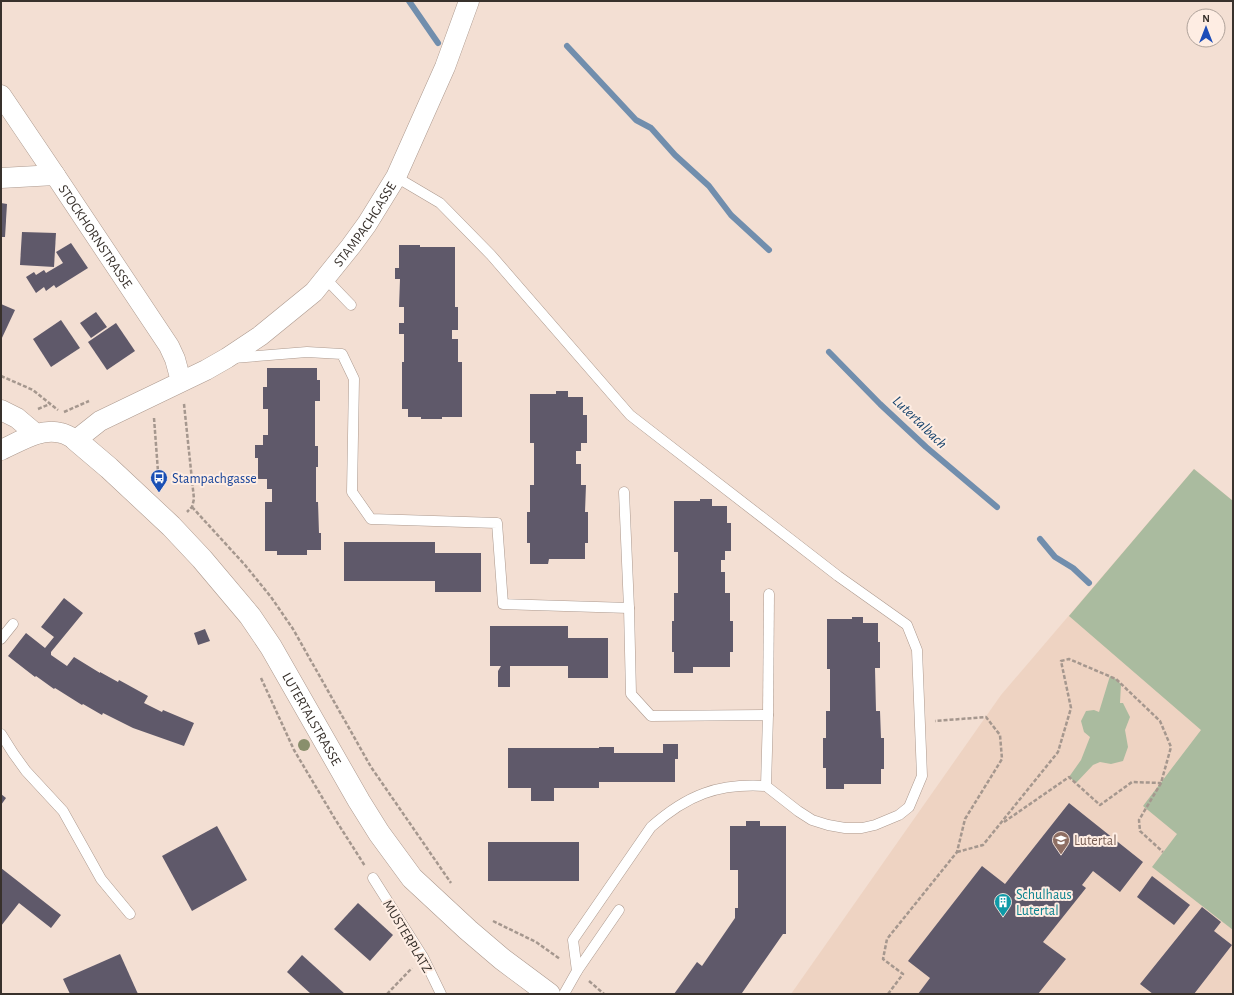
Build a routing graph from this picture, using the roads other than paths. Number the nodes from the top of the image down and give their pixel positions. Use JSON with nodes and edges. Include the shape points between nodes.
{"nodes":[{"id":1,"x":469,"y":1,"type":"edge"},
{"id":2,"x":1,"y":96,"type":"edge"},
{"id":3,"x":55,"y":175,"type":"junction"},
{"id":4,"x":396,"y":177,"type":"junction"},
{"id":5,"x":1,"y":178,"type":"edge"},
{"id":6,"x":325,"y":278,"type":"junction"},
{"id":7,"x":351,"y":305,"type":"dead end"},
{"id":8,"x":227,"y":358,"type":"junction"},
{"id":9,"x":182,"y":381,"type":"junction"},
{"id":10,"x":1,"y":410,"type":"edge"},
{"id":11,"x":36,"y":434,"type":"junction"},
{"id":12,"x":76,"y":440,"type":"junction"},
{"id":13,"x":1,"y":450,"type":"edge"},
{"id":14,"x":624,"y":492,"type":"dead end"},
{"id":15,"x":769,"y":594,"type":"dead end"},
{"id":16,"x":629,"y":608,"type":"junction"},
{"id":17,"x":13,"y":624,"type":"dead end"},
{"id":18,"x":1,"y":639,"type":"edge"},
{"id":19,"x":768,"y":715,"type":"junction"},
{"id":20,"x":1,"y":734,"type":"edge"},
{"id":21,"x":766,"y":786,"type":"junction"},
{"id":22,"x":373,"y":878,"type":"road end"},
{"id":23,"x":619,"y":910,"type":"dead end"},
{"id":24,"x":130,"y":914,"type":"dead end"},
{"id":25,"x":578,"y":971,"type":"junction"},
{"id":26,"x":441,"y":994,"type":"edge"},
{"id":27,"x":549,"y":994,"type":"edge"},
{"id":28,"x":564,"y":994,"type":"edge"}],
"edges":[{"from":1,"to":4,"type":"street","name":"STAMPACHGASSE","via":[[445,67]]},
{"from":2,"to":3,"type":"street","name":"STOCKHORNSTRASSE"},
{"from":3,"to":5,"type":"street"},
{"from":3,"to":9,"type":"street","name":"STOCKHORNSTRASSE","via":[[169,346]]},
{"from":4,"to":6,"type":"street","name":"STAMPACHGASSE","via":[[367,224]]},
{"from":4,"to":21,"type":"lane","via":[[440,203],[491,255],[630,415],[838,576],[907,625],[917,650],[922,776],[909,807],[899,815],[875,825],[845,828],[812,820]]},
{"from":6,"to":7,"type":"lane"},
{"from":6,"to":8,"type":"street","name":"STAMPACHGASSE","via":[[314,292],[290,312]]},
{"from":8,"to":9,"type":"street","name":"STAMPACHGASSE"},
{"from":8,"to":16,"type":"lane","via":[[307,352],[342,354],[354,379],[352,492],[371,519],[496,523],[503,604]]},
{"from":9,"to":12,"type":"street","name":"STAMPACHGASSE","via":[[100,421]]},
{"from":10,"to":11,"type":"street","via":[[17,418]]},
{"from":11,"to":12,"type":"street","via":[[57,432]]},
{"from":11,"to":13,"type":"street"},
{"from":12,"to":27,"type":"street","name":"LUTERTALSTRASSE","via":[[109,468],[202,558],[250,616],[287,674],[359,801],[412,878],[502,959]]},
{"from":14,"to":16,"type":"lane"},
{"from":15,"to":19,"type":"lane"},
{"from":16,"to":19,"type":"lane","via":[[631,694],[651,716]]},
{"from":17,"to":18,"type":"lane"},
{"from":19,"to":21,"type":"lane"},
{"from":20,"to":24,"type":"lane","via":[[26,771],[63,811],[101,879]]},
{"from":21,"to":25,"type":"lane","via":[[734,786],[702,794],[666,814],[651,827],[573,940]]},
{"from":22,"to":26,"type":"lane","name":"MUSTERPLATZ","via":[[423,957]]},
{"from":23,"to":25,"type":"lane"},
{"from":25,"to":28,"type":"lane"}]}
